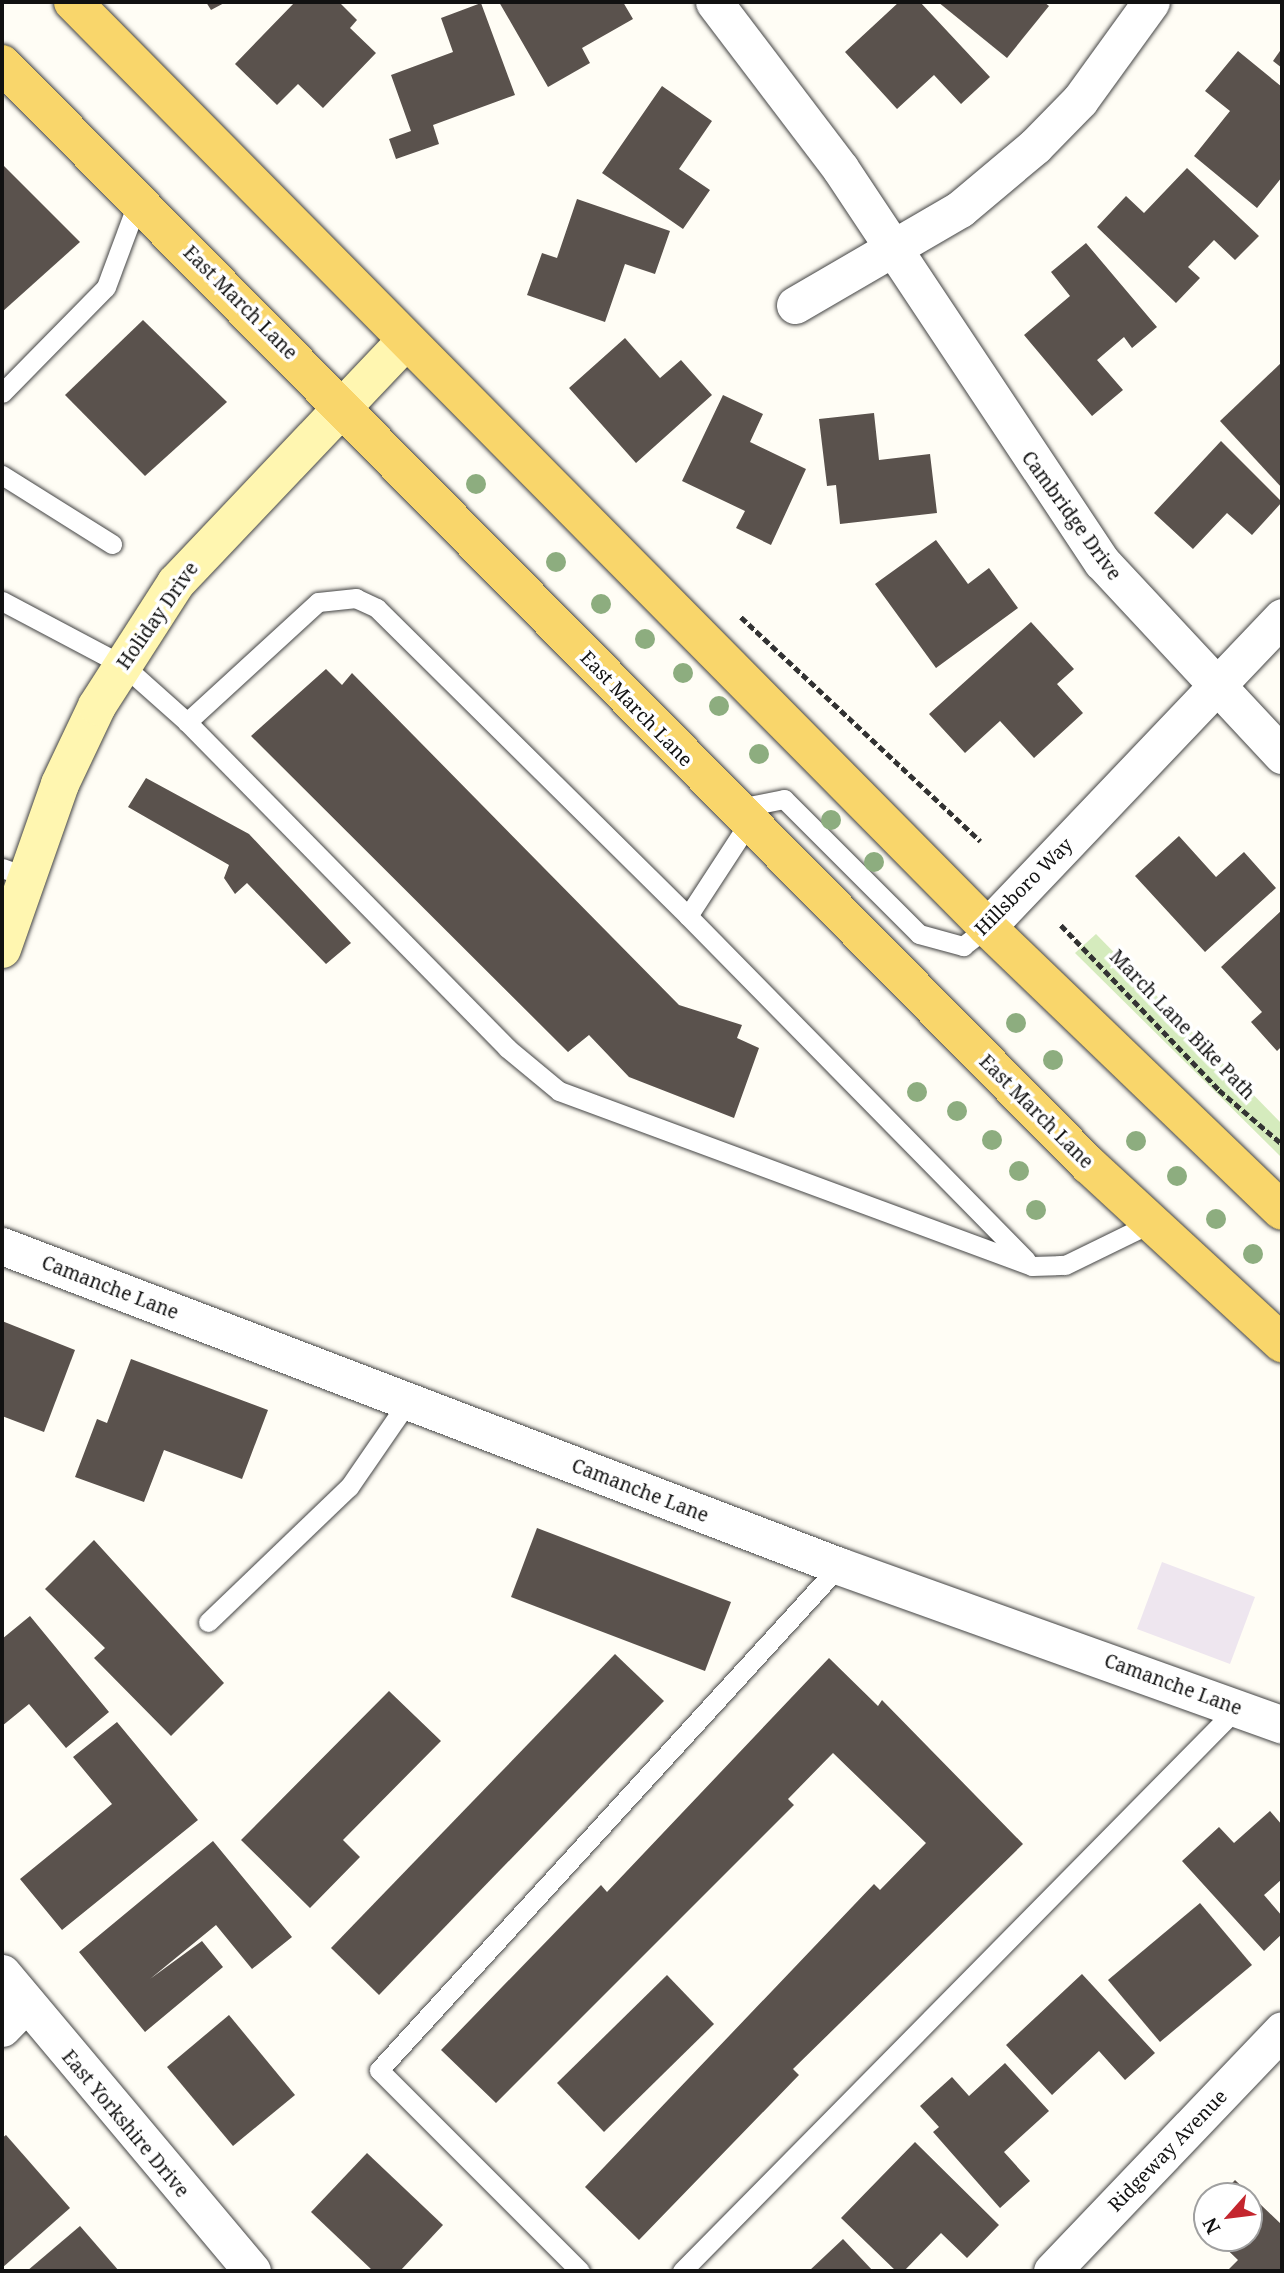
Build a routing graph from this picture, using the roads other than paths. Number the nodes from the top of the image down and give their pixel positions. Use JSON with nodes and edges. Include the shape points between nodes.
{"nodes":[{"id":1,"x":73,"y":2,"type":"edge"},
{"id":2,"x":715,"y":2,"type":"edge"},
{"id":3,"x":1151,"y":2,"type":"edge"},
{"id":4,"x":2,"y":64,"type":"edge"},
{"id":5,"x":138,"y":201,"type":"junction"},
{"id":6,"x":892,"y":251,"type":"junction"},
{"id":7,"x":795,"y":305,"type":"dead end"},
{"id":8,"x":405,"y":342,"type":"junction"},
{"id":9,"x":2,"y":393,"type":"edge"},
{"id":10,"x":342,"y":405,"type":"junction"},
{"id":11,"x":2,"y":475,"type":"edge"},
{"id":12,"x":112,"y":544,"type":"dead end"},
{"id":13,"x":2,"y":601,"type":"edge"},
{"id":14,"x":1282,"y":617,"type":"edge"},
{"id":15,"x":123,"y":665,"type":"junction"},
{"id":16,"x":1214,"y":685,"type":"junction"},
{"id":17,"x":187,"y":722,"type":"junction"},
{"id":18,"x":1282,"y":755,"type":"edge"},
{"id":19,"x":740,"y":816,"type":"junction"},
{"id":20,"x":15,"y":873,"type":"edge"},
{"id":21,"x":688,"y":916,"type":"junction"},
{"id":22,"x":987,"y":927,"type":"junction"},
{"id":23,"x":2,"y":949,"type":"edge"},
{"id":24,"x":1282,"y":1211,"type":"edge"},
{"id":25,"x":1151,"y":1223,"type":"junction"},
{"id":26,"x":2,"y":1246,"type":"edge"},
{"id":27,"x":1032,"y":1266,"type":"junction"},
{"id":28,"x":1282,"y":1343,"type":"edge"},
{"id":29,"x":407,"y":1403,"type":"junction"},
{"id":30,"x":839,"y":1566,"type":"junction"},
{"id":31,"x":208,"y":1622,"type":"dead end"},
{"id":32,"x":1236,"y":1709,"type":"junction"},
{"id":33,"x":1282,"y":1725,"type":"edge"},
{"id":34,"x":2,"y":1973,"type":"edge"},
{"id":35,"x":14,"y":2015,"type":"edge"},
{"id":36,"x":1282,"y":2029,"type":"edge"},
{"id":37,"x":1066,"y":2267,"type":"edge"},
{"id":38,"x":252,"y":2271,"type":"edge"},
{"id":39,"x":580,"y":2271,"type":"edge"},
{"id":40,"x":682,"y":2271,"type":"edge"}],
"edges":[{"from":1,"to":8,"type":"main road"},
{"from":2,"to":6,"type":"street","name":"Cambridge Drive","via":[[840,168]]},
{"from":3,"to":6,"type":"street","via":[[1080,100],[1035,146],[960,209]]},
{"from":4,"to":5,"type":"main road","name":"East March Lane"},
{"from":5,"to":9,"type":"lane","via":[[106,288]]},
{"from":5,"to":10,"type":"main road","name":"East March Lane"},
{"from":6,"to":7,"type":"street"},
{"from":6,"to":16,"type":"street","name":"Cambridge Drive","via":[[1102,562]]},
{"from":8,"to":10,"type":"street","name":"Holiday Drive"},
{"from":8,"to":22,"type":"main road"},
{"from":10,"to":15,"type":"street","name":"Holiday Drive","via":[[176,583]]},
{"from":10,"to":19,"type":"main road","name":"East March Lane"},
{"from":11,"to":12,"type":"lane"},
{"from":13,"to":15,"type":"lane"},
{"from":14,"to":16,"type":"street","name":"Hillsboro Way"},
{"from":15,"to":17,"type":"lane"},
{"from":15,"to":20,"type":"street","name":"Holiday Drive"},
{"from":16,"to":18,"type":"street","name":"Cambridge Drive"},
{"from":16,"to":22,"type":"street","name":"Hillsboro Way"},
{"from":17,"to":21,"type":"lane","via":[[318,602],[356,598],[377,608]]},
{"from":17,"to":27,"type":"lane","via":[[507,1048],[559,1091]]},
{"from":19,"to":21,"type":"lane"},
{"from":19,"to":22,"type":"lane","name":"Hillsboro Way","via":[[784,799],[919,934],[963,946]]},
{"from":19,"to":25,"type":"main road","name":"East March Lane"},
{"from":20,"to":23,"type":"street","name":"Holiday Drive"},
{"from":21,"to":27,"type":"lane"},
{"from":22,"to":24,"type":"main road"},
{"from":25,"to":27,"type":"lane","via":[[1065,1265]]},
{"from":25,"to":28,"type":"main road","name":"East March Lane"},
{"from":26,"to":29,"type":"street","name":"Camanche Lane"},
{"from":29,"to":30,"type":"street","name":"Camanche Lane"},
{"from":29,"to":31,"type":"lane","via":[[349,1487]]},
{"from":30,"to":32,"type":"street","name":"Camanche Lane"},
{"from":30,"to":39,"type":"lane","via":[[379,2070]]},
{"from":32,"to":33,"type":"street","name":"Camanche Lane"},
{"from":32,"to":40,"type":"lane"},
{"from":34,"to":35,"type":"street","name":"East Yorkshire Drive"},
{"from":35,"to":38,"type":"street","name":"East Yorkshire Drive"},
{"from":36,"to":37,"type":"street","name":"Ridgeway Avenue"}]}
